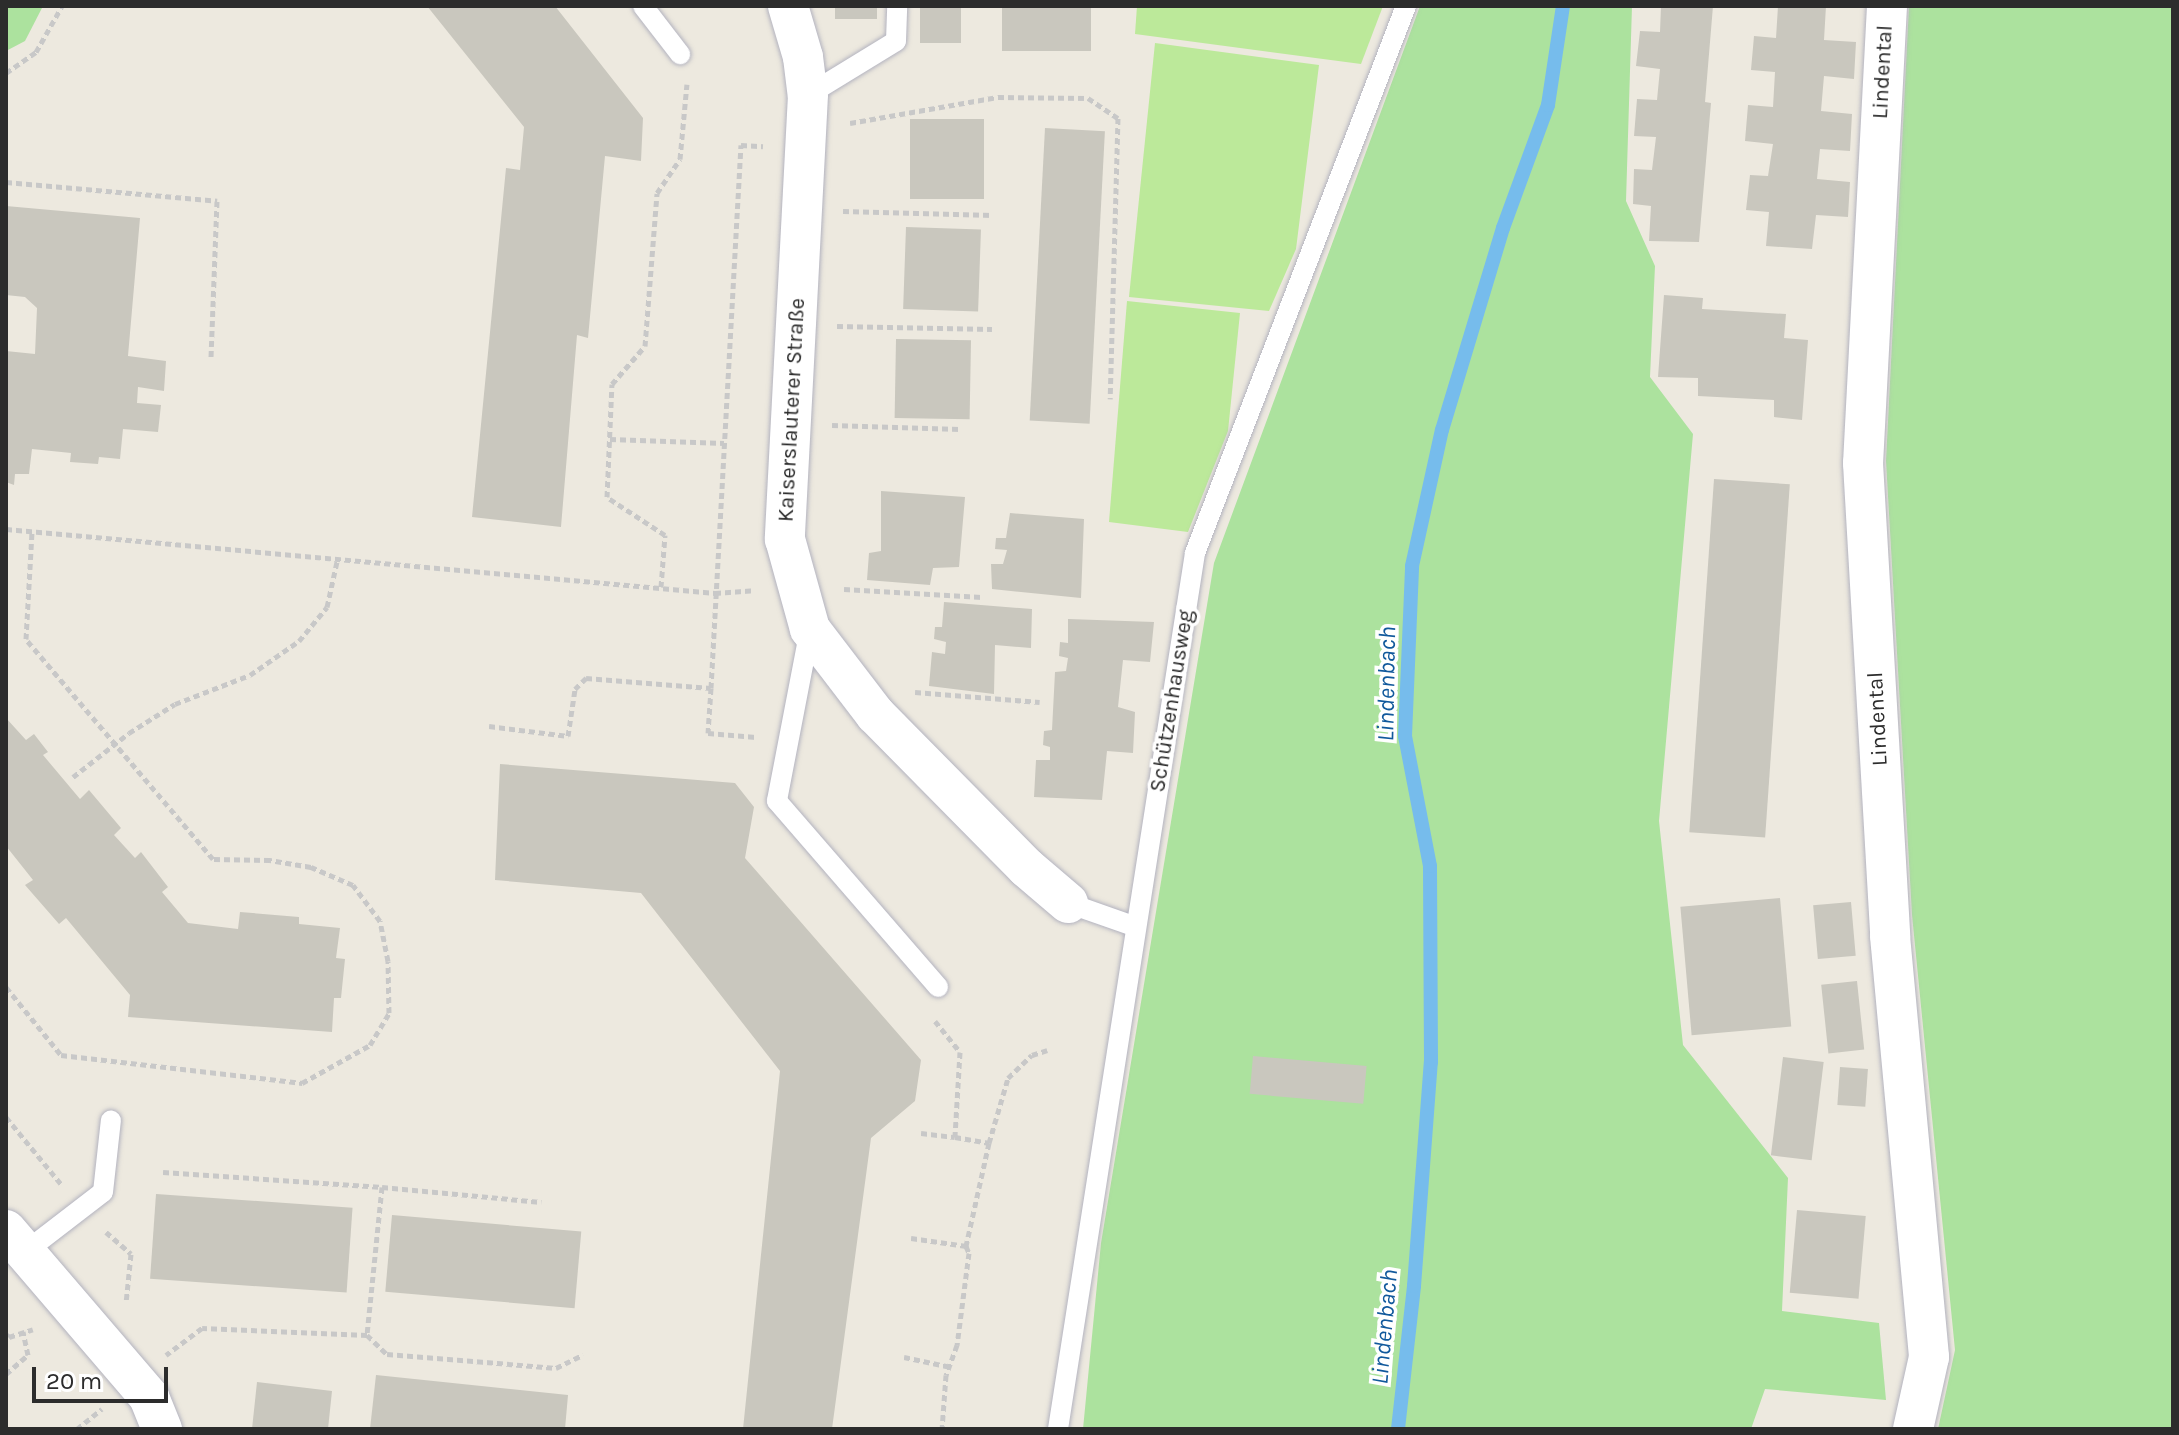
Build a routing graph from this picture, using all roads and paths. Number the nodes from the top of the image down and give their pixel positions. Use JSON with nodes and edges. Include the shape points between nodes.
{"nodes":[{"id":1,"x":62,"y":6,"type":"edge"},
{"id":2,"x":643,"y":6,"type":"edge"},
{"id":3,"x":788,"y":6,"type":"edge"},
{"id":4,"x":897,"y":6,"type":"edge"},
{"id":5,"x":1406,"y":6,"type":"edge"},
{"id":6,"x":1887,"y":6,"type":"edge"},
{"id":7,"x":680,"y":54,"type":"joint"},
{"id":8,"x":6,"y":73,"type":"edge"},
{"id":9,"x":796,"y":124,"type":"junction"},
{"id":10,"x":6,"y":182,"type":"edge"},
{"id":11,"x":802,"y":210,"type":"junction"},
{"id":12,"x":993,"y":215,"type":"dead end"},
{"id":13,"x":796,"y":326,"type":"junction"},
{"id":14,"x":992,"y":329,"type":"dead end"},
{"id":15,"x":211,"y":357,"type":"dead end"},
{"id":16,"x":1110,"y":399,"type":"dead end"},
{"id":17,"x":791,"y":424,"type":"junction"},
{"id":18,"x":960,"y":429,"type":"dead end"},
{"id":19,"x":610,"y":439,"type":"junction"},
{"id":20,"x":724,"y":443,"type":"junction"},
{"id":21,"x":6,"y":529,"type":"edge"},
{"id":22,"x":32,"y":532,"type":"junction"},
{"id":23,"x":338,"y":557,"type":"junction"},
{"id":24,"x":661,"y":587,"type":"junction"},
{"id":25,"x":800,"y":587,"type":"junction"},
{"id":26,"x":715,"y":593,"type":"junction"},
{"id":27,"x":982,"y":597,"type":"dead end"},
{"id":28,"x":810,"y":629,"type":"junction"},
{"id":29,"x":854,"y":687,"type":"junction"},
{"id":30,"x":711,"y":688,"type":"junction"},
{"id":31,"x":1040,"y":702,"type":"dead end"},
{"id":32,"x":489,"y":726,"type":"dead end"},
{"id":33,"x":789,"y":741,"type":"junction"},
{"id":34,"x":114,"y":744,"type":"junction"},
{"id":35,"x":73,"y":777,"type":"dead end"},
{"id":36,"x":1068,"y":903,"type":"joint"},
{"id":37,"x":1136,"y":927,"type":"junction"},
{"id":38,"x":6,"y":987,"type":"edge"},
{"id":39,"x":938,"y":987,"type":"joint"},
{"id":40,"x":1047,"y":1050,"type":"dead end"},
{"id":41,"x":6,"y":1117,"type":"edge"},
{"id":42,"x":111,"y":1120,"type":"dead end"},
{"id":43,"x":921,"y":1133,"type":"dead end"},
{"id":44,"x":955,"y":1137,"type":"junction"},
{"id":45,"x":989,"y":1143,"type":"junction"},
{"id":46,"x":163,"y":1172,"type":"dead end"},
{"id":47,"x":382,"y":1187,"type":"junction"},
{"id":48,"x":541,"y":1202,"type":"dead end"},
{"id":49,"x":81,"y":1209,"type":"junction"},
{"id":50,"x":911,"y":1238,"type":"dead end"},
{"id":51,"x":15,"y":1241,"type":"edge"},
{"id":52,"x":966,"y":1246,"type":"junction"},
{"id":53,"x":125,"y":1309,"type":"dead end"},
{"id":54,"x":23,"y":1332,"type":"dead end"},
{"id":55,"x":367,"y":1335,"type":"junction"},
{"id":56,"x":155,"y":1345,"type":"dead end"},
{"id":57,"x":583,"y":1355,"type":"dead end"},
{"id":58,"x":904,"y":1357,"type":"dead end"},
{"id":59,"x":951,"y":1367,"type":"junction"},
{"id":60,"x":6,"y":1374,"type":"edge"},
{"id":61,"x":112,"y":1401,"type":"dead end"},
{"id":62,"x":77,"y":1429,"type":"edge"},
{"id":63,"x":162,"y":1429,"type":"edge"},
{"id":64,"x":942,"y":1429,"type":"edge"},
{"id":65,"x":1058,"y":1429,"type":"edge"},
{"id":66,"x":1913,"y":1429,"type":"edge"}],
"edges":[{"from":1,"to":8,"type":"path","via":[[36,52]]},
{"from":2,"to":7,"type":"lane"},
{"from":3,"to":9,"type":"street","name":"Kaiserslauterer Straße","via":[[803,57]]},
{"from":4,"to":9,"type":"lane","via":[[896,41]]},
{"from":5,"to":37,"type":"lane","name":"Schützenhausweg","via":[[1195,553]]},
{"from":6,"to":66,"type":"street","name":"Lindental","via":[[1863,463],[1890,936],[1929,1357]]},
{"from":7,"to":19,"type":"path","via":[[689,60],[680,159],[657,193],[645,346],[612,384]]},
{"from":9,"to":11,"type":"street","name":"Kaiserslauterer Straße"},
{"from":9,"to":16,"type":"path","via":[[998,97],[1088,98],[1118,118]]},
{"from":9,"to":20,"type":"path","via":[[741,145]]},
{"from":10,"to":15,"type":"path","via":[[217,201]]},
{"from":11,"to":12,"type":"path"},
{"from":11,"to":13,"type":"street","name":"Kaiserslauterer Straße"},
{"from":13,"to":14,"type":"path"},
{"from":13,"to":17,"type":"street","name":"Kaiserslauterer Straße"},
{"from":17,"to":18,"type":"path"},
{"from":17,"to":25,"type":"street","name":"Kaiserslauterer Straße","via":[[785,539]]},
{"from":19,"to":20,"type":"path"},
{"from":19,"to":24,"type":"path","via":[[607,497],[665,535]]},
{"from":20,"to":26,"type":"path"},
{"from":21,"to":22,"type":"path"},
{"from":22,"to":23,"type":"path"},
{"from":22,"to":34,"type":"path","via":[[26,639]]},
{"from":23,"to":24,"type":"path"},
{"from":23,"to":34,"type":"path","via":[[327,607],[299,641],[250,675],[175,704]]},
{"from":24,"to":26,"type":"path"},
{"from":25,"to":26,"type":"path"},
{"from":25,"to":27,"type":"path"},
{"from":25,"to":28,"type":"street","name":"Kaiserslauterer Straße"},
{"from":26,"to":30,"type":"path"},
{"from":28,"to":29,"type":"street","name":"Kaiserslauterer Straße"},
{"from":28,"to":33,"type":"lane"},
{"from":29,"to":31,"type":"path"},
{"from":29,"to":36,"type":"street","name":"Kaiserslauterer Straße","via":[[885,725]]},
{"from":30,"to":32,"type":"path","via":[[586,678],[575,689],[568,736]]},
{"from":30,"to":33,"type":"path","via":[[708,733]]},
{"from":33,"to":39,"type":"lane","via":[[777,801]]},
{"from":34,"to":35,"type":"path"},
{"from":34,"to":38,"type":"path","via":[[213,859],[311,867],[353,885],[380,921],[388,961],[389,1013],[370,1045],[302,1083],[61,1055]]},
{"from":36,"to":37,"type":"lane"},
{"from":37,"to":65,"type":"lane","name":"Schützenhausweg"},
{"from":39,"to":44,"type":"path","via":[[922,1005],[960,1052]]},
{"from":40,"to":45,"type":"path","via":[[1032,1055],[1008,1078]]},
{"from":41,"to":49,"type":"path"},
{"from":42,"to":49,"type":"lane","via":[[103,1192]]},
{"from":43,"to":44,"type":"path"},
{"from":44,"to":45,"type":"path"},
{"from":45,"to":52,"type":"path"},
{"from":46,"to":47,"type":"path"},
{"from":47,"to":48,"type":"path"},
{"from":47,"to":55,"type":"path"},
{"from":49,"to":51,"type":"lane"},
{"from":49,"to":53,"type":"path","via":[[131,1254]]},
{"from":50,"to":52,"type":"path"},
{"from":51,"to":63,"type":"street","via":[[149,1397]]},
{"from":52,"to":59,"type":"path"},
{"from":54,"to":60,"type":"path","via":[[28,1355]]},
{"from":55,"to":56,"type":"path","via":[[202,1328],[164,1357]]},
{"from":55,"to":57,"type":"path","via":[[387,1354],[556,1368]]},
{"from":58,"to":59,"type":"path"},
{"from":59,"to":64,"type":"path"},
{"from":61,"to":62,"type":"path"}]}
